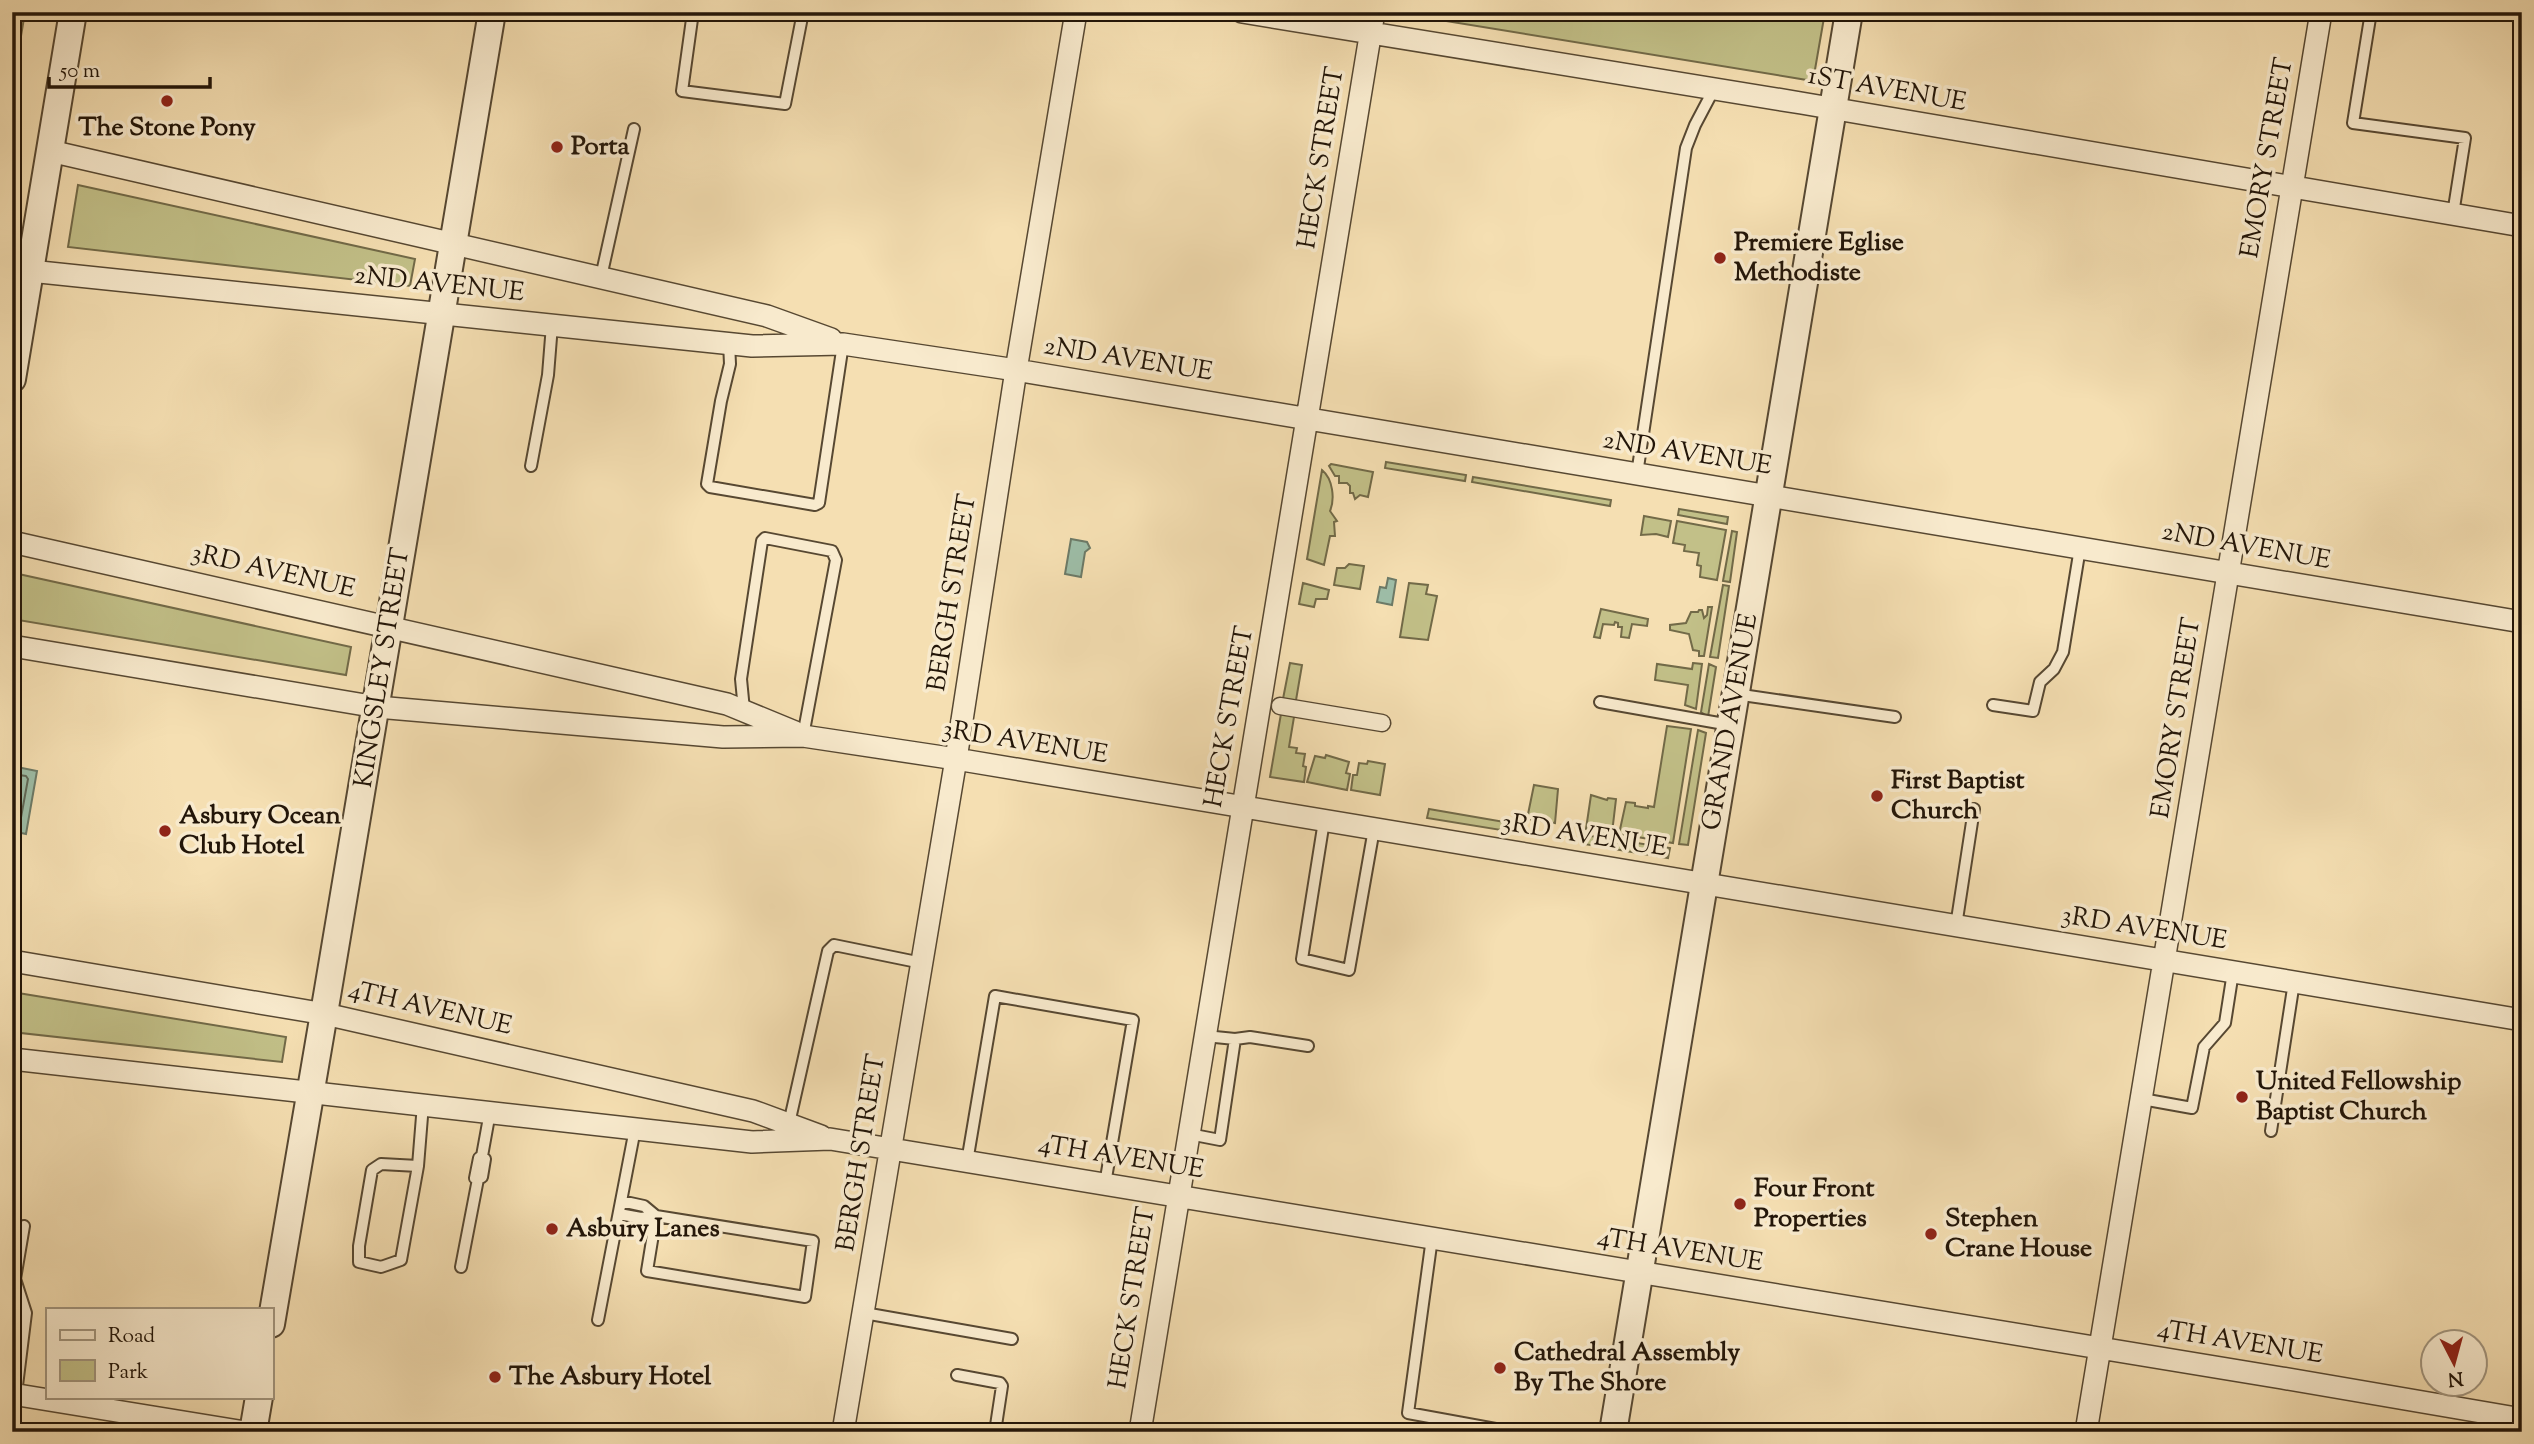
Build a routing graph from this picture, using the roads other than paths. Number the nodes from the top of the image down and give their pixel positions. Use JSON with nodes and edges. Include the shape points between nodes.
{"nodes":[{"id":1,"x":72,"y":12,"type":"edge"},
{"id":2,"x":492,"y":12,"type":"edge"},
{"id":3,"x":693,"y":12,"type":"edge"},
{"id":4,"x":803,"y":12,"type":"edge"},
{"id":5,"x":1076,"y":12,"type":"edge"},
{"id":6,"x":1242,"y":12,"type":"edge"},
{"id":7,"x":1374,"y":12,"type":"edge"},
{"id":8,"x":1849,"y":12,"type":"edge"},
{"id":9,"x":2321,"y":12,"type":"edge"},
{"id":10,"x":2371,"y":12,"type":"edge"},
{"id":11,"x":1370,"y":34,"type":"junction"},
{"id":12,"x":1714,"y":89,"type":"junction"},
{"id":13,"x":1833,"y":109,"type":"junction"},
{"id":14,"x":634,"y":129,"type":"dead end"},
{"id":15,"x":50,"y":151,"type":"junction"},
{"id":16,"x":2291,"y":188,"type":"junction"},
{"id":17,"x":2453,"y":214,"type":"junction"},
{"id":18,"x":2522,"y":226,"type":"edge"},
{"id":19,"x":453,"y":244,"type":"junction"},
{"id":20,"x":30,"y":271,"type":"junction"},
{"id":21,"x":601,"y":277,"type":"junction"},
{"id":22,"x":440,"y":313,"type":"junction"},
{"id":23,"x":552,"y":325,"type":"junction"},
{"id":24,"x":729,"y":343,"type":"junction"},
{"id":25,"x":843,"y":344,"type":"junction"},
{"id":26,"x":1016,"y":370,"type":"junction"},
{"id":27,"x":12,"y":379,"type":"edge"},
{"id":28,"x":1308,"y":419,"type":"junction"},
{"id":29,"x":531,"y":466,"type":"dead end"},
{"id":30,"x":1637,"y":474,"type":"junction"},
{"id":31,"x":1768,"y":496,"type":"junction"},
{"id":32,"x":12,"y":542,"type":"edge"},
{"id":33,"x":2080,"y":548,"type":"junction"},
{"id":34,"x":2229,"y":573,"type":"junction"},
{"id":35,"x":2522,"y":622,"type":"edge"},
{"id":36,"x":391,"y":627,"type":"junction"},
{"id":37,"x":12,"y":646,"type":"edge"},
{"id":38,"x":1735,"y":694,"type":"junction"},
{"id":39,"x":1600,"y":702,"type":"dead end"},
{"id":40,"x":1993,"y":705,"type":"dead end"},
{"id":41,"x":1280,"y":706,"type":"dead end"},
{"id":42,"x":377,"y":707,"type":"junction"},
{"id":43,"x":744,"y":711,"type":"junction"},
{"id":44,"x":1895,"y":718,"type":"dead end"},
{"id":45,"x":1382,"y":723,"type":"dead end"},
{"id":46,"x":1730,"y":725,"type":"junction"},
{"id":47,"x":803,"y":736,"type":"junction"},
{"id":48,"x":956,"y":759,"type":"junction"},
{"id":49,"x":1244,"y":807,"type":"junction"},
{"id":50,"x":1975,"y":809,"type":"dead end"},
{"id":51,"x":1324,"y":821,"type":"junction"},
{"id":52,"x":1374,"y":829,"type":"junction"},
{"id":53,"x":1703,"y":884,"type":"junction"},
{"id":54,"x":1956,"y":926,"type":"junction"},
{"id":55,"x":12,"y":961,"type":"edge"},
{"id":56,"x":2165,"y":961,"type":"junction"},
{"id":57,"x":922,"y":963,"type":"junction"},
{"id":58,"x":2233,"y":972,"type":"junction"},
{"id":59,"x":2294,"y":982,"type":"junction"},
{"id":60,"x":325,"y":1014,"type":"junction"},
{"id":61,"x":2522,"y":1020,"type":"edge"},
{"id":62,"x":1205,"y":1036,"type":"junction"},
{"id":63,"x":1235,"y":1039,"type":"junction"},
{"id":64,"x":1308,"y":1046,"type":"dead end"},
{"id":65,"x":12,"y":1059,"type":"edge"},
{"id":66,"x":311,"y":1091,"type":"junction"},
{"id":67,"x":2142,"y":1099,"type":"junction"},
{"id":68,"x":423,"y":1104,"type":"junction"},
{"id":69,"x":490,"y":1112,"type":"junction"},
{"id":70,"x":635,"y":1129,"type":"junction"},
{"id":71,"x":2271,"y":1131,"type":"dead end"},
{"id":72,"x":787,"y":1132,"type":"junction"},
{"id":73,"x":1189,"y":1134,"type":"junction"},
{"id":74,"x":891,"y":1149,"type":"junction"},
{"id":75,"x":967,"y":1161,"type":"junction"},
{"id":76,"x":418,"y":1166,"type":"junction"},
{"id":77,"x":1105,"y":1184,"type":"junction"},
{"id":78,"x":1178,"y":1196,"type":"junction"},
{"id":79,"x":621,"y":1201,"type":"junction"},
{"id":80,"x":618,"y":1214,"type":"junction"},
{"id":81,"x":656,"y":1216,"type":"junction"},
{"id":82,"x":24,"y":1226,"type":"dead end"},
{"id":83,"x":1432,"y":1238,"type":"junction"},
{"id":84,"x":461,"y":1267,"type":"dead end"},
{"id":85,"x":1639,"y":1272,"type":"junction"},
{"id":86,"x":273,"y":1312,"type":"edge"},
{"id":87,"x":864,"y":1312,"type":"junction"},
{"id":88,"x":598,"y":1320,"type":"dead end"},
{"id":89,"x":1012,"y":1339,"type":"dead end"},
{"id":90,"x":2101,"y":1349,"type":"junction"},
{"id":91,"x":957,"y":1375,"type":"dead end"},
{"id":92,"x":14,"y":1394,"type":"edge"},
{"id":93,"x":259,"y":1398,"type":"edge"},
{"id":94,"x":2522,"y":1419,"type":"edge"},
{"id":95,"x":245,"y":1432,"type":"edge"},
{"id":96,"x":253,"y":1432,"type":"edge"},
{"id":97,"x":844,"y":1432,"type":"edge"},
{"id":98,"x":995,"y":1432,"type":"edge"},
{"id":99,"x":1140,"y":1432,"type":"edge"},
{"id":100,"x":1511,"y":1432,"type":"edge"},
{"id":101,"x":1613,"y":1432,"type":"edge"},
{"id":102,"x":2086,"y":1432,"type":"edge"}],
"edges":[{"from":1,"to":15,"type":"street"},
{"from":2,"to":19,"type":"street","name":"KINGSLEY STREET"},
{"from":3,"to":4,"type":"lane","via":[[682,91],[785,104]]},
{"from":5,"to":26,"type":"street","name":"BERGH STREET"},
{"from":6,"to":11,"type":"street","name":"1ST AVENUE"},
{"from":7,"to":11,"type":"street","name":"HECK STREET"},
{"from":8,"to":13,"type":"street","name":"GRAND AVENUE"},
{"from":9,"to":16,"type":"street","name":"EMORY STREET"},
{"from":10,"to":17,"type":"lane","via":[[2353,123],[2465,138]]},
{"from":11,"to":12,"type":"street","name":"1ST AVENUE"},
{"from":11,"to":28,"type":"street","name":"HECK STREET"},
{"from":12,"to":13,"type":"street","name":"1ST AVENUE"},
{"from":12,"to":30,"type":"lane","via":[[1686,148]]},
{"from":13,"to":16,"type":"street","name":"1ST AVENUE"},
{"from":13,"to":31,"type":"street","name":"GRAND AVENUE"},
{"from":14,"to":21,"type":"lane"},
{"from":15,"to":19,"type":"street","name":"2ND AVENUE"},
{"from":15,"to":20,"type":"street"},
{"from":16,"to":17,"type":"street","name":"1ST AVENUE"},
{"from":16,"to":34,"type":"street","name":"EMORY STREET"},
{"from":17,"to":18,"type":"street","name":"1ST AVENUE"},
{"from":19,"to":21,"type":"street","name":"2ND AVENUE"},
{"from":19,"to":22,"type":"street","name":"KINGSLEY STREET"},
{"from":20,"to":22,"type":"street","name":"2ND AVENUE"},
{"from":20,"to":27,"type":"street"},
{"from":21,"to":25,"type":"street","name":"2ND AVENUE","via":[[767,316]]},
{"from":22,"to":23,"type":"street","name":"2ND AVENUE"},
{"from":22,"to":36,"type":"street","name":"KINGSLEY STREET"},
{"from":23,"to":24,"type":"street","name":"2ND AVENUE"},
{"from":23,"to":29,"type":"lane"},
{"from":24,"to":25,"type":"street","name":"2ND AVENUE"},
{"from":24,"to":25,"type":"lane","via":[[730,364],[707,484],[815,505],[819,503]]},
{"from":25,"to":26,"type":"street","name":"2ND AVENUE"},
{"from":26,"to":28,"type":"street","name":"2ND AVENUE"},
{"from":26,"to":48,"type":"street","name":"BERGH STREET"},
{"from":28,"to":30,"type":"street","name":"2ND AVENUE"},
{"from":28,"to":49,"type":"street","name":"HECK STREET"},
{"from":30,"to":31,"type":"street","name":"2ND AVENUE"},
{"from":31,"to":33,"type":"street","name":"2ND AVENUE"},
{"from":31,"to":38,"type":"street","name":"GRAND AVENUE"},
{"from":32,"to":36,"type":"street","name":"3RD AVENUE"},
{"from":33,"to":34,"type":"street","name":"2ND AVENUE"},
{"from":33,"to":40,"type":"lane","via":[[2063,652],[2040,682],[2034,711]]},
{"from":34,"to":35,"type":"street","name":"2ND AVENUE"},
{"from":34,"to":56,"type":"street","name":"EMORY STREET"},
{"from":36,"to":42,"type":"street","name":"KINGSLEY STREET"},
{"from":36,"to":43,"type":"street","name":"3RD AVENUE"},
{"from":37,"to":42,"type":"street","name":"3RD AVENUE"},
{"from":38,"to":44,"type":"lane"},
{"from":38,"to":46,"type":"street","name":"GRAND AVENUE"},
{"from":39,"to":46,"type":"lane"},
{"from":41,"to":45,"type":"street"},
{"from":42,"to":47,"type":"street","name":"3RD AVENUE","via":[[723,737]]},
{"from":42,"to":60,"type":"street","name":"KINGSLEY STREET"},
{"from":43,"to":47,"type":"street","name":"3RD AVENUE"},
{"from":43,"to":47,"type":"lane","via":[[741,679],[762,541],[832,551],[835,560]]},
{"from":46,"to":53,"type":"street","name":"GRAND AVENUE"},
{"from":47,"to":48,"type":"street","name":"3RD AVENUE"},
{"from":48,"to":49,"type":"street","name":"3RD AVENUE"},
{"from":48,"to":57,"type":"street","name":"BERGH STREET"},
{"from":49,"to":51,"type":"street","name":"3RD AVENUE"},
{"from":49,"to":62,"type":"street","name":"HECK STREET"},
{"from":50,"to":54,"type":"lane"},
{"from":51,"to":52,"type":"street","name":"3RD AVENUE"},
{"from":51,"to":52,"type":"lane","via":[[1302,959],[1349,970]]},
{"from":52,"to":53,"type":"street","name":"3RD AVENUE"},
{"from":53,"to":54,"type":"street","name":"3RD AVENUE"},
{"from":53,"to":85,"type":"street","name":"GRAND AVENUE"},
{"from":54,"to":56,"type":"street","name":"3RD AVENUE"},
{"from":55,"to":60,"type":"street","name":"4TH AVENUE"},
{"from":56,"to":58,"type":"street","name":"3RD AVENUE"},
{"from":56,"to":67,"type":"street","name":"EMORY STREET"},
{"from":57,"to":72,"type":"lane","via":[[834,945],[828,951]]},
{"from":57,"to":74,"type":"street","name":"BERGH STREET"},
{"from":58,"to":59,"type":"street","name":"3RD AVENUE"},
{"from":58,"to":67,"type":"lane","via":[[2225,1023],[2204,1047],[2192,1108]]},
{"from":59,"to":61,"type":"street","name":"3RD AVENUE"},
{"from":59,"to":71,"type":"lane"},
{"from":60,"to":66,"type":"street","name":"KINGSLEY STREET"},
{"from":60,"to":72,"type":"street","name":"4TH AVENUE","via":[[741,1108]]},
{"from":62,"to":63,"type":"lane"},
{"from":62,"to":73,"type":"street","name":"HECK STREET"},
{"from":63,"to":64,"type":"lane"},
{"from":63,"to":73,"type":"lane","via":[[1220,1140]]},
{"from":65,"to":66,"type":"street","name":"4TH AVENUE"},
{"from":66,"to":68,"type":"street","name":"4TH AVENUE"},
{"from":66,"to":86,"type":"street","name":"KINGSLEY STREET"},
{"from":67,"to":90,"type":"street","name":"EMORY STREET"},
{"from":68,"to":69,"type":"street","name":"4TH AVENUE"},
{"from":68,"to":76,"type":"lane"},
{"from":69,"to":70,"type":"street","name":"4TH AVENUE"},
{"from":69,"to":84,"type":"lane","via":[[484,1167]]},
{"from":70,"to":72,"type":"street","name":"4TH AVENUE","via":[[751,1142]]},
{"from":70,"to":79,"type":"lane"},
{"from":72,"to":74,"type":"street","name":"4TH AVENUE"},
{"from":73,"to":78,"type":"street","name":"HECK STREET"},
{"from":74,"to":75,"type":"street","name":"4TH AVENUE"},
{"from":74,"to":87,"type":"street","name":"BERGH STREET"},
{"from":75,"to":77,"type":"street","name":"4TH AVENUE"},
{"from":75,"to":77,"type":"lane","via":[[995,996],[1133,1020]]},
{"from":76,"to":76,"type":"lane","via":[[401,1260],[381,1268],[359,1262],[372,1170],[381,1164]]},
{"from":77,"to":78,"type":"street","name":"4TH AVENUE"},
{"from":78,"to":83,"type":"street","name":"4TH AVENUE"},
{"from":78,"to":99,"type":"street","name":"HECK STREET"},
{"from":79,"to":80,"type":"lane"},
{"from":79,"to":81,"type":"lane","via":[[645,1206]]},
{"from":80,"to":81,"type":"lane"},
{"from":80,"to":88,"type":"lane"},
{"from":81,"to":81,"type":"lane","via":[[813,1241],[804,1297],[647,1271]]},
{"from":82,"to":92,"type":"lane","via":[[15,1279],[26,1313]]},
{"from":83,"to":85,"type":"street","name":"4TH AVENUE"},
{"from":83,"to":100,"type":"lane","via":[[1408,1413]]},
{"from":85,"to":90,"type":"street","name":"4TH AVENUE"},
{"from":85,"to":101,"type":"street","name":"GRAND AVENUE"},
{"from":87,"to":89,"type":"lane"},
{"from":87,"to":97,"type":"street","name":"BERGH STREET"},
{"from":90,"to":94,"type":"street","name":"4TH AVENUE"},
{"from":90,"to":102,"type":"street","name":"EMORY STREET"},
{"from":91,"to":98,"type":"lane","via":[[1002,1386]]},
{"from":92,"to":95,"type":"street"},
{"from":93,"to":96,"type":"street"}]}
